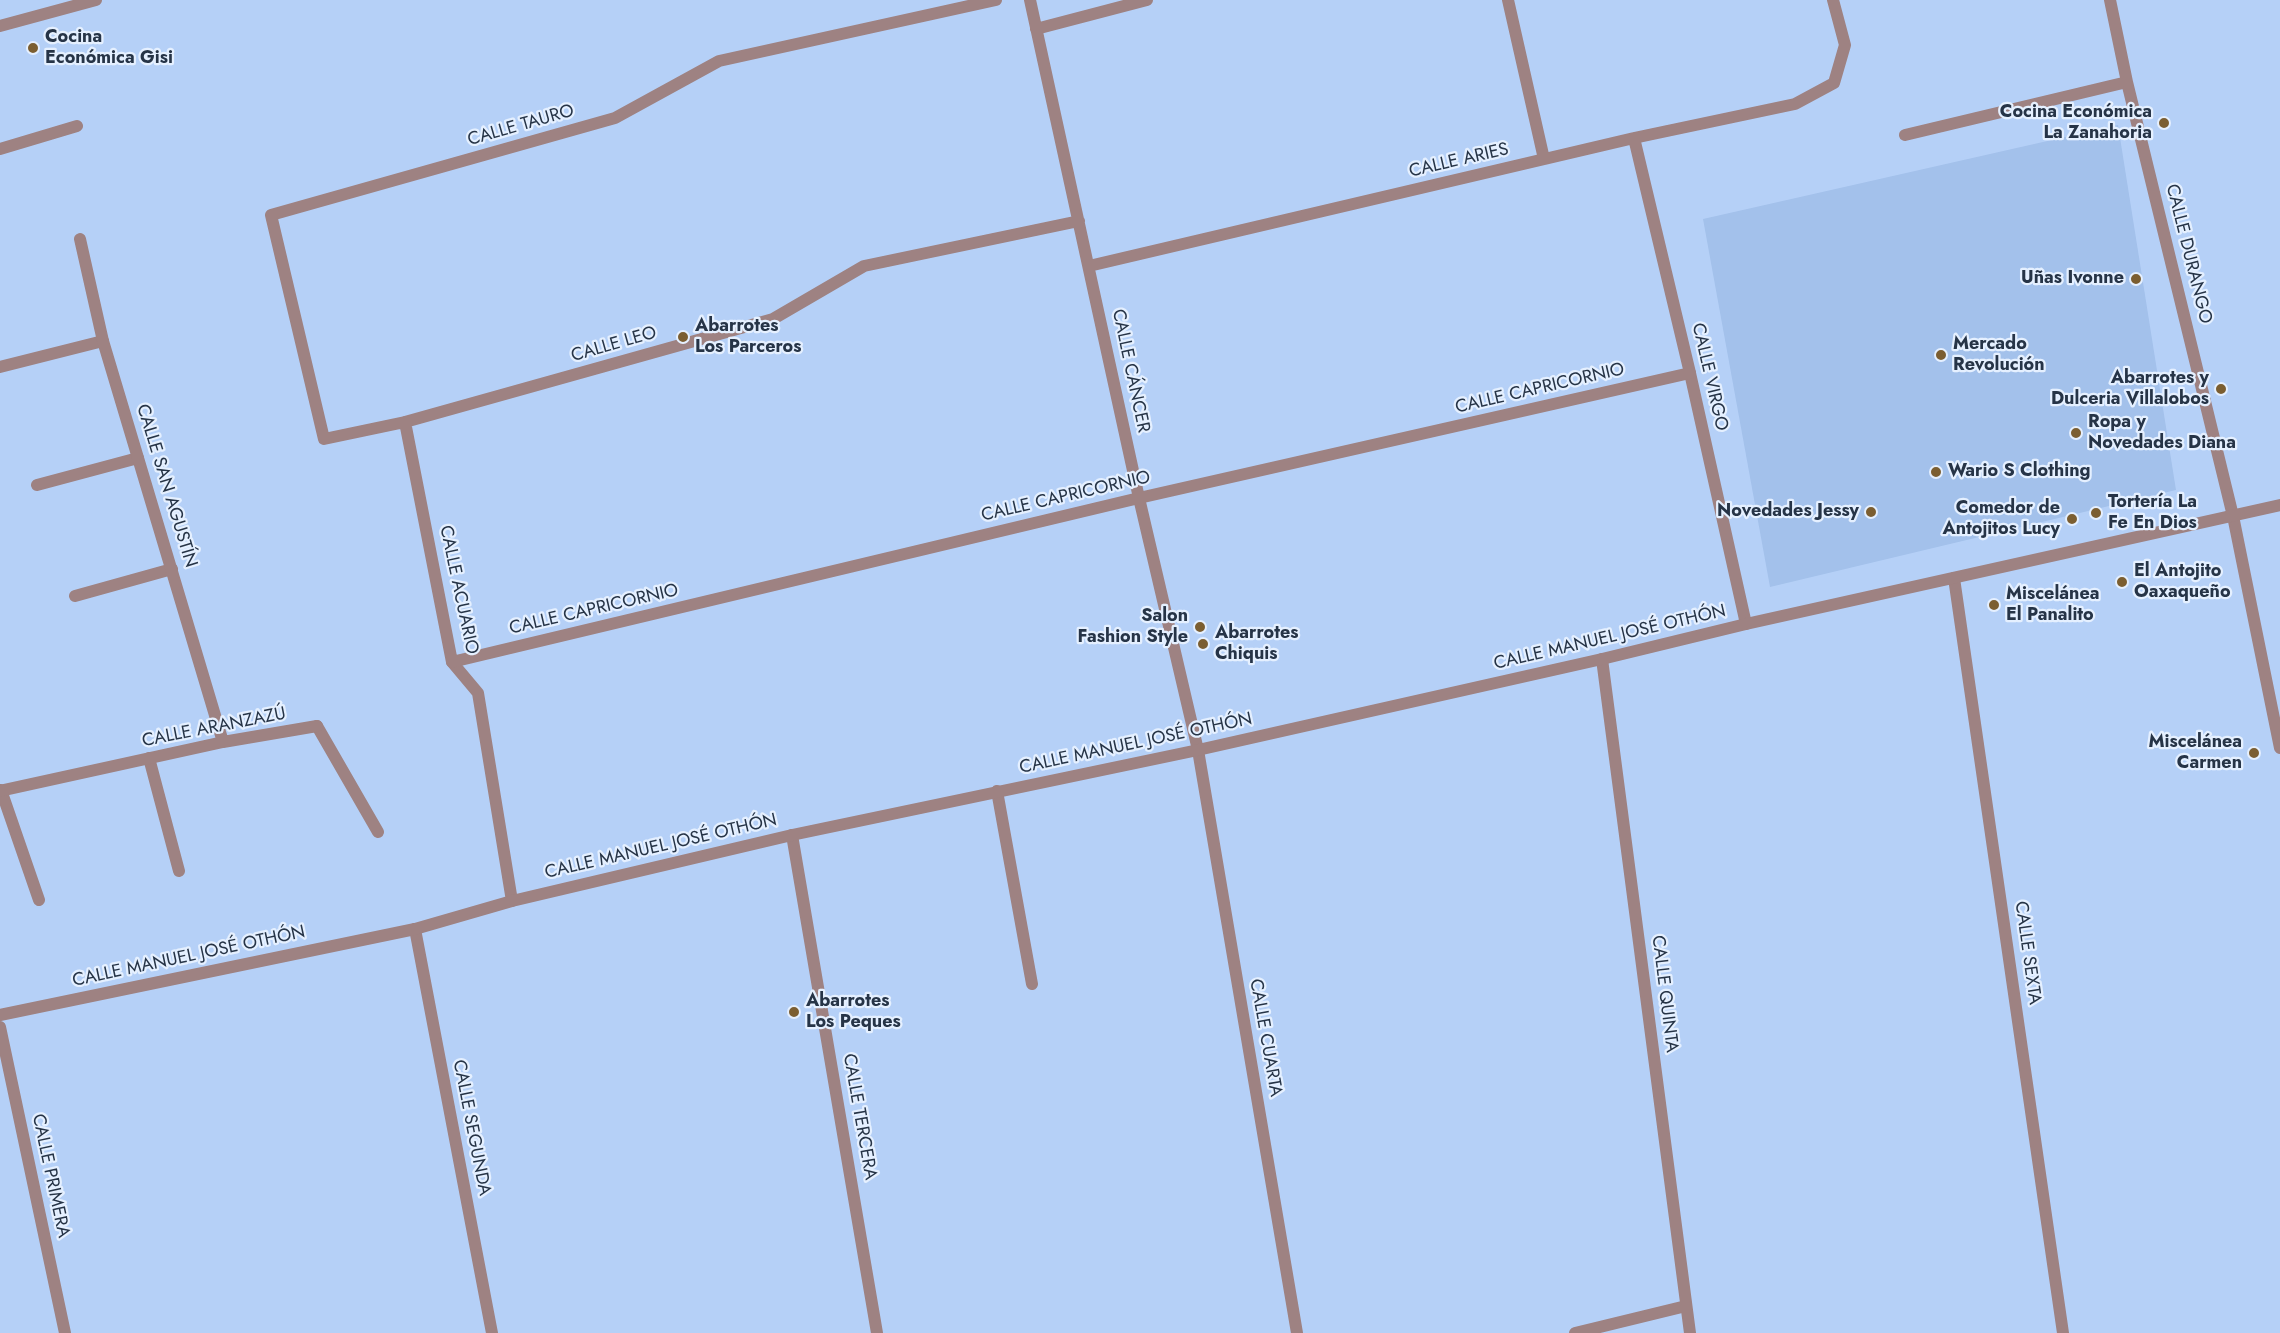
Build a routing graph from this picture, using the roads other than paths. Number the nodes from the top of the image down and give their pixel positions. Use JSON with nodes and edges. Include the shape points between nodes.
{"nodes":[{"id":1,"x":96,"y":0,"type":"edge"},
{"id":2,"x":996,"y":0,"type":"edge"},
{"id":3,"x":1030,"y":0,"type":"edge"},
{"id":4,"x":1147,"y":0,"type":"edge"},
{"id":5,"x":1508,"y":0,"type":"edge"},
{"id":6,"x":1833,"y":0,"type":"edge"},
{"id":7,"x":2110,"y":0,"type":"edge"},
{"id":8,"x":0,"y":26,"type":"edge"},
{"id":9,"x":1036,"y":28,"type":"junction"},
{"id":10,"x":2127,"y":82,"type":"junction"},
{"id":11,"x":77,"y":126,"type":"dead end"},
{"id":12,"x":1905,"y":135,"type":"dead end"},
{"id":13,"x":1634,"y":138,"type":"junction"},
{"id":14,"x":0,"y":150,"type":"edge"},
{"id":15,"x":1544,"y":159,"type":"junction"},
{"id":16,"x":1079,"y":220,"type":"junction"},
{"id":17,"x":80,"y":238,"type":"dead end"},
{"id":18,"x":1089,"y":266,"type":"junction"},
{"id":19,"x":103,"y":341,"type":"junction"},
{"id":20,"x":0,"y":368,"type":"edge"},
{"id":21,"x":1690,"y":373,"type":"junction"},
{"id":22,"x":405,"y":422,"type":"junction"},
{"id":23,"x":324,"y":439,"type":"joint"},
{"id":24,"x":138,"y":458,"type":"junction"},
{"id":25,"x":37,"y":485,"type":"dead end"},
{"id":26,"x":1139,"y":498,"type":"junction"},
{"id":27,"x":2280,"y":505,"type":"edge"},
{"id":28,"x":2233,"y":516,"type":"junction"},
{"id":29,"x":172,"y":569,"type":"junction"},
{"id":30,"x":1954,"y":578,"type":"junction"},
{"id":31,"x":75,"y":596,"type":"dead end"},
{"id":32,"x":1746,"y":624,"type":"junction"},
{"id":33,"x":1602,"y":659,"type":"junction"},
{"id":34,"x":452,"y":662,"type":"junction"},
{"id":35,"x":223,"y":742,"type":"junction"},
{"id":36,"x":2280,"y":748,"type":"edge"},
{"id":37,"x":1198,"y":750,"type":"junction"},
{"id":38,"x":149,"y":758,"type":"junction"},
{"id":39,"x":0,"y":791,"type":"edge"},
{"id":40,"x":997,"y":791,"type":"junction"},
{"id":41,"x":378,"y":832,"type":"dead end"},
{"id":42,"x":792,"y":835,"type":"junction"},
{"id":43,"x":179,"y":871,"type":"dead end"},
{"id":44,"x":39,"y":900,"type":"dead end"},
{"id":45,"x":512,"y":901,"type":"junction"},
{"id":46,"x":415,"y":929,"type":"junction"},
{"id":47,"x":1032,"y":984,"type":"dead end"},
{"id":48,"x":0,"y":1015,"type":"edge"},
{"id":49,"x":0,"y":1028,"type":"edge"},
{"id":50,"x":1686,"y":1306,"type":"junction"},
{"id":51,"x":65,"y":1333,"type":"edge"},
{"id":52,"x":492,"y":1333,"type":"edge"},
{"id":53,"x":877,"y":1333,"type":"edge"},
{"id":54,"x":1297,"y":1333,"type":"edge"},
{"id":55,"x":1575,"y":1333,"type":"edge"},
{"id":56,"x":1690,"y":1333,"type":"edge"},
{"id":57,"x":2063,"y":1333,"type":"edge"}],
"edges":[{"from":1,"to":8,"type":"street"},
{"from":2,"to":23,"type":"street","name":"CALLE TAURO","via":[[719,61],[615,118],[271,214]]},
{"from":3,"to":9,"type":"street","name":"CALLE CÁNCER"},
{"from":4,"to":9,"type":"street"},
{"from":5,"to":15,"type":"street"},
{"from":6,"to":13,"type":"street","name":"CALLE ARIES","via":[[1845,45],[1834,83],[1796,104]]},
{"from":7,"to":10,"type":"street","name":"CALLE DURANGO"},
{"from":9,"to":16,"type":"street","name":"CALLE CÁNCER"},
{"from":10,"to":12,"type":"street"},
{"from":10,"to":28,"type":"street","name":"CALLE DURANGO"},
{"from":11,"to":14,"type":"street"},
{"from":13,"to":15,"type":"street","name":"CALLE ARIES"},
{"from":13,"to":21,"type":"street","name":"CALLE VIRGO"},
{"from":15,"to":18,"type":"street","name":"CALLE ARIES"},
{"from":16,"to":18,"type":"street","name":"CALLE CÁNCER"},
{"from":16,"to":22,"type":"street","name":"CALLE LEO","via":[[864,266],[773,320]]},
{"from":17,"to":19,"type":"street","name":"CALLE SAN AGUSTÍN"},
{"from":18,"to":26,"type":"street","name":"CALLE CÁNCER"},
{"from":19,"to":20,"type":"street"},
{"from":19,"to":24,"type":"street","name":"CALLE SAN AGUSTÍN"},
{"from":21,"to":26,"type":"street","name":"CALLE CAPRICORNIO"},
{"from":21,"to":32,"type":"street","name":"CALLE VIRGO"},
{"from":22,"to":23,"type":"street","name":"CALLE LEO"},
{"from":22,"to":34,"type":"street","name":"CALLE ACUARIO"},
{"from":24,"to":25,"type":"street"},
{"from":24,"to":29,"type":"street","name":"CALLE SAN AGUSTÍN"},
{"from":26,"to":34,"type":"street","name":"CALLE CAPRICORNIO"},
{"from":26,"to":37,"type":"street","name":"CALLE CÁNCER"},
{"from":27,"to":28,"type":"street","name":"CALLE MANUEL JOSÉ OTHÓN"},
{"from":28,"to":30,"type":"street","name":"CALLE MANUEL JOSÉ OTHÓN"},
{"from":28,"to":36,"type":"street","name":"CALLE DURANGO"},
{"from":29,"to":31,"type":"street"},
{"from":29,"to":35,"type":"street","name":"CALLE SAN AGUSTÍN"},
{"from":30,"to":32,"type":"street","name":"CALLE MANUEL JOSÉ OTHÓN"},
{"from":30,"to":57,"type":"street","name":"CALLE SEXTA"},
{"from":32,"to":33,"type":"street","name":"CALLE MANUEL JOSÉ OTHÓN"},
{"from":33,"to":37,"type":"street","name":"CALLE MANUEL JOSÉ OTHÓN"},
{"from":33,"to":50,"type":"street","name":"CALLE QUINTA"},
{"from":34,"to":45,"type":"street","name":"CALLE ACUARIO","via":[[478,693]]},
{"from":35,"to":38,"type":"street","name":"CALLE ARANZAZÚ"},
{"from":35,"to":41,"type":"street","name":"CALLE ARANZAZÚ","via":[[317,726]]},
{"from":37,"to":40,"type":"street","name":"CALLE MANUEL JOSÉ OTHÓN"},
{"from":37,"to":54,"type":"street","name":"CALLE CUARTA"},
{"from":38,"to":39,"type":"street","name":"CALLE ARANZAZÚ"},
{"from":38,"to":43,"type":"street"},
{"from":39,"to":44,"type":"street"},
{"from":40,"to":42,"type":"street","name":"CALLE MANUEL JOSÉ OTHÓN"},
{"from":40,"to":47,"type":"street"},
{"from":42,"to":45,"type":"street","name":"CALLE MANUEL JOSÉ OTHÓN"},
{"from":42,"to":53,"type":"street","name":"CALLE TERCERA"},
{"from":45,"to":46,"type":"street","name":"CALLE MANUEL JOSÉ OTHÓN"},
{"from":46,"to":48,"type":"street","name":"CALLE MANUEL JOSÉ OTHÓN"},
{"from":46,"to":52,"type":"street","name":"CALLE SEGUNDA"},
{"from":49,"to":51,"type":"street","name":"CALLE PRIMERA"},
{"from":50,"to":55,"type":"street"},
{"from":50,"to":56,"type":"street","name":"CALLE QUINTA"}]}
